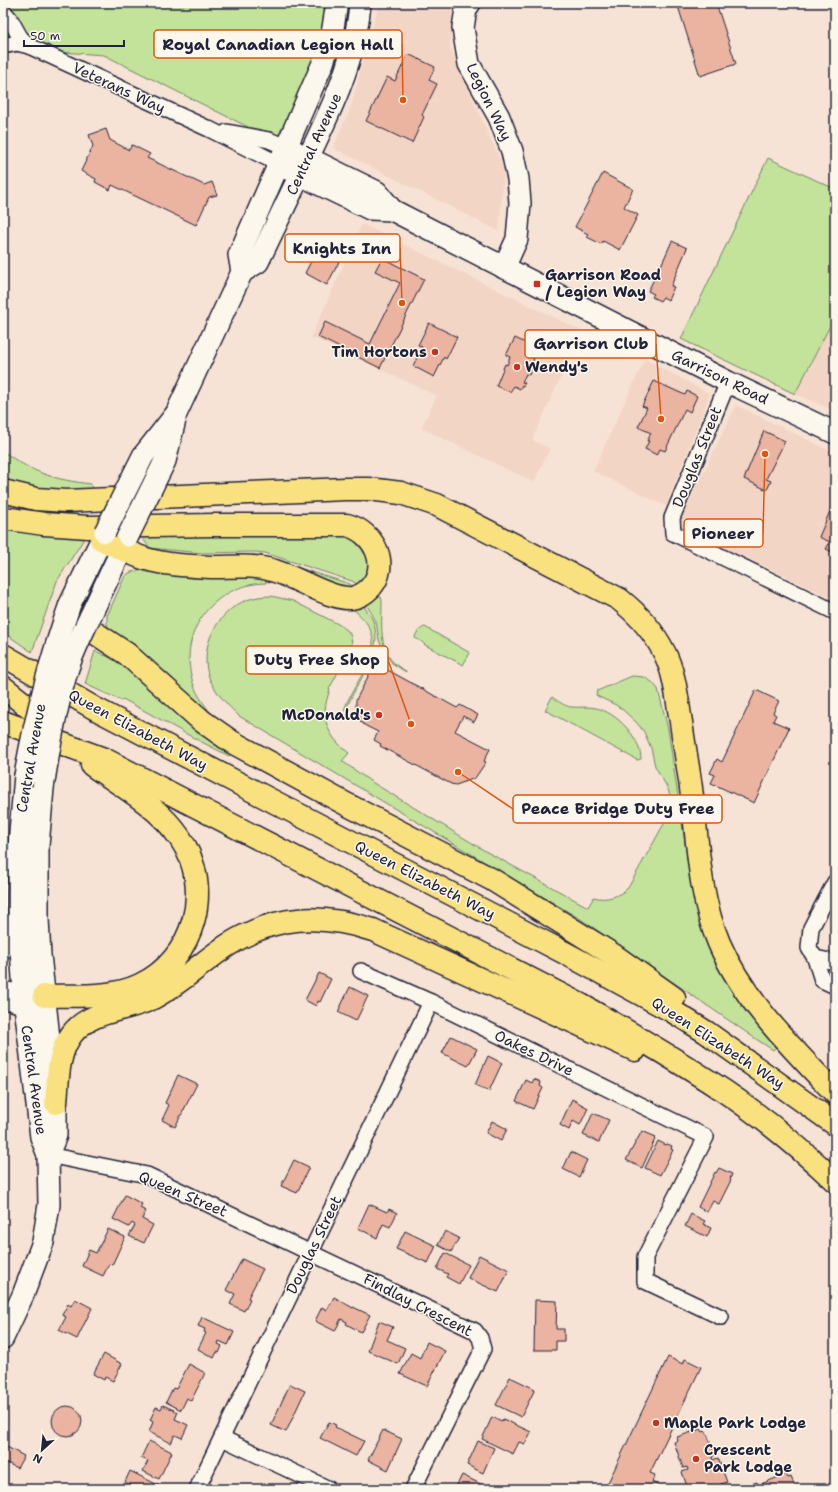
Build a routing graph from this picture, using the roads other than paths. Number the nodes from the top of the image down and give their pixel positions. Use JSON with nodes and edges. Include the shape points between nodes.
{"nodes":[{"id":1,"x":337,"y":3,"type":"edge"},
{"id":2,"x":360,"y":3,"type":"edge"},
{"id":3,"x":470,"y":3,"type":"edge"},
{"id":4,"x":3,"y":11,"type":"edge"},
{"id":5,"x":3,"y":46,"type":"edge"},
{"id":6,"x":29,"y":46,"type":"junction"},
{"id":7,"x":283,"y":155,"type":"junction"},
{"id":8,"x":304,"y":166,"type":"junction"},
{"id":9,"x":504,"y":268,"type":"junction"},
{"id":10,"x":242,"y":272,"type":"junction"},
{"id":11,"x":728,"y":382,"type":"junction"},
{"id":12,"x":176,"y":414,"type":"junction"},
{"id":13,"x":835,"y":433,"type":"edge"},
{"id":14,"x":3,"y":491,"type":"edge"},
{"id":15,"x":3,"y":518,"type":"edge"},
{"id":16,"x":103,"y":535,"type":"junction"},
{"id":17,"x":125,"y":542,"type":"junction"},
{"id":18,"x":68,"y":610,"type":"junction"},
{"id":19,"x":835,"y":612,"type":"edge"},
{"id":20,"x":92,"y":627,"type":"junction"},
{"id":21,"x":3,"y":655,"type":"edge"},
{"id":22,"x":3,"y":687,"type":"edge"},
{"id":23,"x":3,"y":722,"type":"edge"},
{"id":24,"x":49,"y":733,"type":"junction"},
{"id":25,"x":104,"y":759,"type":"junction"},
{"id":26,"x":835,"y":882,"type":"edge"},
{"id":27,"x":18,"y":908,"type":"junction"},
{"id":28,"x":3,"y":952,"type":"edge"},
{"id":29,"x":815,"y":958,"type":"junction"},
{"id":30,"x":835,"y":962,"type":"edge"},
{"id":31,"x":361,"y":971,"type":"dead end"},
{"id":32,"x":835,"y":986,"type":"edge"},
{"id":33,"x":3,"y":989,"type":"edge"},
{"id":34,"x":3,"y":1001,"type":"edge"},
{"id":35,"x":35,"y":1001,"type":"junction"},
{"id":36,"x":431,"y":1002,"type":"junction"},
{"id":37,"x":130,"y":1006,"type":"junction"},
{"id":38,"x":725,"y":1092,"type":"junction"},
{"id":39,"x":835,"y":1093,"type":"edge"},
{"id":40,"x":56,"y":1103,"type":"junction"},
{"id":41,"x":830,"y":1120,"type":"edge"},
{"id":42,"x":48,"y":1155,"type":"junction"},
{"id":43,"x":835,"y":1181,"type":"edge"},
{"id":44,"x":311,"y":1252,"type":"junction"},
{"id":45,"x":720,"y":1317,"type":"dead end"},
{"id":46,"x":3,"y":1338,"type":"edge"},
{"id":47,"x":222,"y":1438,"type":"junction"},
{"id":48,"x":197,"y":1489,"type":"edge"},
{"id":49,"x":329,"y":1489,"type":"edge"},
{"id":50,"x":413,"y":1489,"type":"edge"}],
"edges":[{"from":1,"to":7,"type":"main road","name":"Central Avenue","via":[[332,34],[323,63]]},
{"from":2,"to":8,"type":"main road","name":"Central Avenue","via":[[356,36],[348,63],[323,128]]},
{"from":3,"to":9,"type":"main road","name":"Legion Way","via":[[466,9],[463,28],[469,64],[499,117],[512,152],[518,179],[520,204],[517,240]]},
{"from":4,"to":6,"type":"street","name":"Veterans Way","via":[[20,38]]},
{"from":5,"to":6,"type":"street","name":"Veterans Way","via":[[17,43]]},
{"from":6,"to":7,"type":"street","name":"Veterans Way","via":[[209,129]]},
{"from":7,"to":8,"type":"main road","name":"Garrison Road"},
{"from":7,"to":10,"type":"main road","name":"Central Avenue","via":[[239,255]]},
{"from":8,"to":9,"type":"main road","name":"Garrison Road","via":[[377,192],[392,210]]},
{"from":8,"to":10,"type":"main road","name":"Central Avenue","via":[[258,262]]},
{"from":9,"to":11,"type":"main road","name":"Garrison Road"},
{"from":10,"to":12,"type":"main road","name":"Central Avenue"},
{"from":11,"to":13,"type":"main road","name":"Garrison Road"},
{"from":11,"to":19,"type":"street","name":"Douglas Street","via":[[672,518],[673,533]]},
{"from":12,"to":16,"type":"main road","name":"Central Avenue","bridge":true,"via":[[143,456]]},
{"from":12,"to":17,"type":"main road","name":"Central Avenue","bridge":true,"via":[[165,461]]},
{"from":14,"to":39,"type":"highway","via":[[36,499],[66,501],[345,489],[401,493],[437,505],[619,599],[640,616],[670,664],[691,787],[699,860],[710,916],[719,943],[736,976],[765,1016]]},
{"from":15,"to":17,"type":"highway","via":[[88,527],[347,525],[359,529],[372,540],[380,560],[375,582],[367,591],[356,597],[344,598],[264,568],[198,566],[146,559]]},
{"from":16,"to":17,"type":"highway"},
{"from":16,"to":18,"type":"main road","name":"Central Avenue"},
{"from":17,"to":20,"type":"main road","name":"Central Avenue"},
{"from":18,"to":20,"type":"highway"},
{"from":18,"to":27,"type":"main road","name":"Central Avenue","bridge":true,"via":[[45,682],[25,776],[19,843]]},
{"from":20,"to":35,"type":"main road","name":"Central Avenue","bridge":true,"via":[[77,645],[62,690],[43,788],[37,889],[40,955]]},
{"from":20,"to":41,"type":"highway","via":[[127,654],[202,722],[232,742],[344,803],[491,879],[612,954],[702,1017]]},
{"from":21,"to":41,"type":"highway","name":"Queen Elizabeth Way","via":[[94,708],[658,1003],[706,1032]]},
{"from":22,"to":24,"type":"highway"},
{"from":23,"to":24,"type":"highway"},
{"from":24,"to":25,"type":"highway"},
{"from":24,"to":25,"type":"highway","via":[[64,735]]},
{"from":24,"to":35,"type":"highway","via":[[158,812],[188,851],[198,894],[194,923],[180,951],[162,971],[139,986],[112,993]]},
{"from":25,"to":38,"type":"highway","via":[[581,1005]]},
{"from":26,"to":29,"type":"street","via":[[811,928],[809,948]]},
{"from":27,"to":28,"type":"street"},
{"from":27,"to":35,"type":"main road","name":"Central Avenue"},
{"from":29,"to":30,"type":"street"},
{"from":29,"to":32,"type":"street","via":[[822,980]]},
{"from":31,"to":36,"type":"street","name":"Oakes Drive"},
{"from":33,"to":35,"type":"street"},
{"from":34,"to":35,"type":"street"},
{"from":35,"to":37,"type":"highway","via":[[88,1010]]},
{"from":35,"to":40,"type":"main road","name":"Central Avenue"},
{"from":35,"to":42,"type":"main road","name":"Central Avenue","via":[[40,1137]]},
{"from":36,"to":44,"type":"street","name":"Douglas Street"},
{"from":36,"to":45,"type":"street","name":"Oakes Drive","via":[[706,1137],[645,1257],[644,1281]]},
{"from":37,"to":38,"type":"highway","via":[[166,991],[228,945],[261,928],[293,919],[312,918],[351,923],[385,936]]},
{"from":37,"to":40,"type":"highway","via":[[92,1019],[72,1034],[62,1049]]},
{"from":38,"to":43,"type":"highway","via":[[778,1132]]},
{"from":40,"to":42,"type":"main road","name":"Central Avenue","via":[[56,1135]]},
{"from":42,"to":44,"type":"street","name":"Queen Street","via":[[147,1175]]},
{"from":42,"to":46,"type":"main road","name":"Central Avenue","via":[[49,1205],[43,1242]]},
{"from":44,"to":47,"type":"street","name":"Douglas Street"},
{"from":44,"to":50,"type":"street","name":"Findlay Crescent","via":[[459,1323],[480,1338],[483,1349],[477,1363]]},
{"from":47,"to":48,"type":"street","name":"Douglas Street"},
{"from":47,"to":49,"type":"street"}]}
